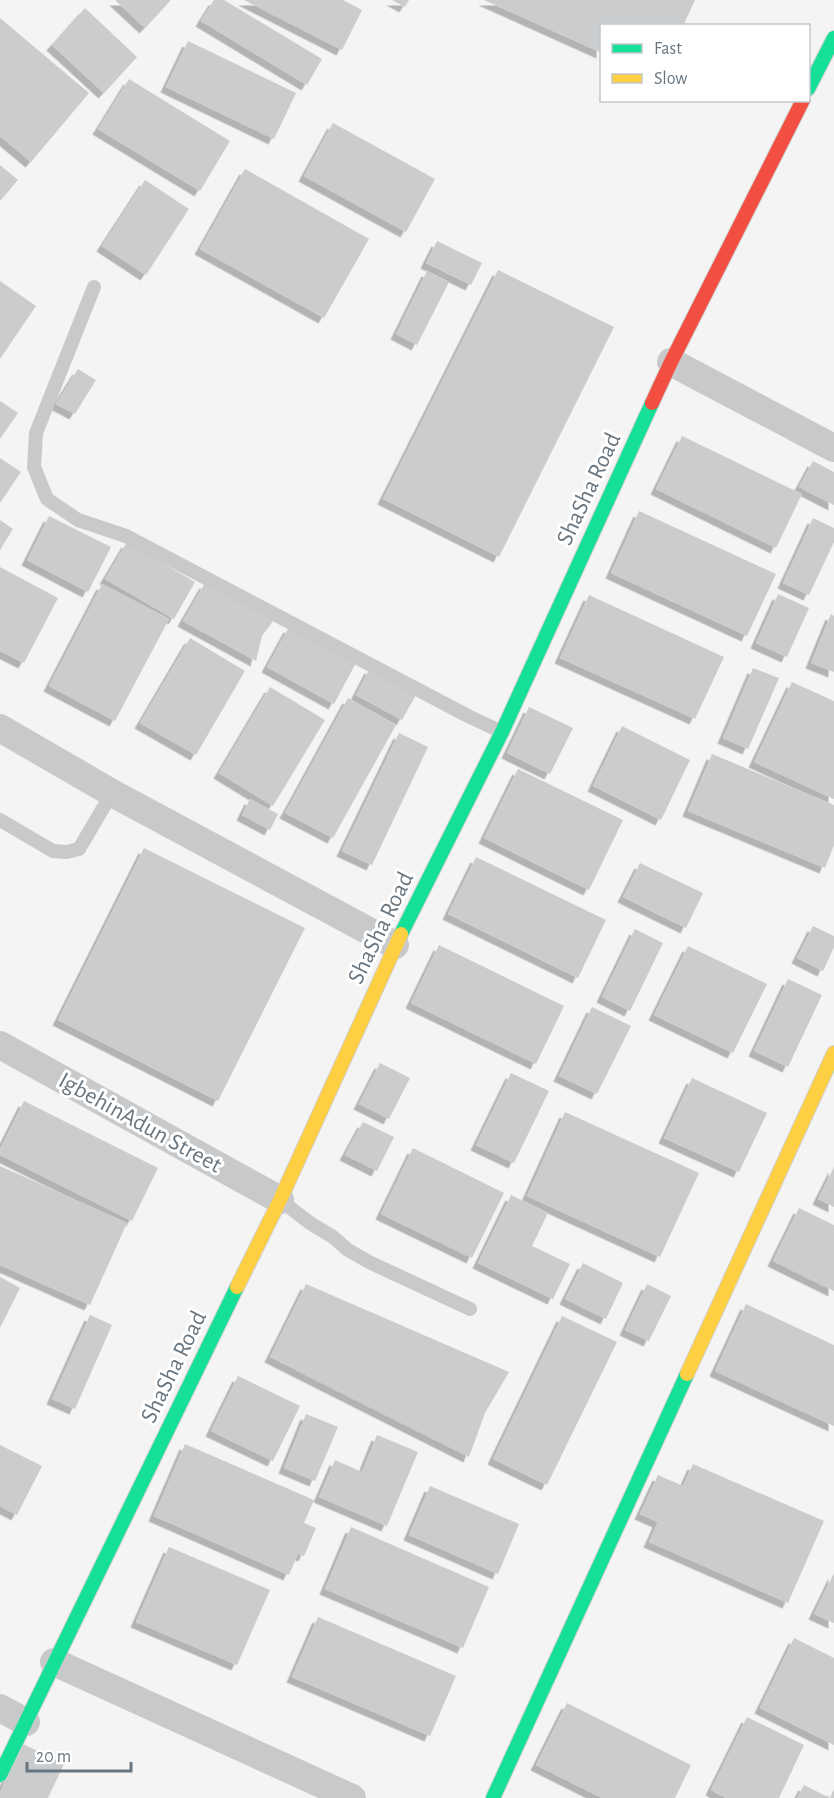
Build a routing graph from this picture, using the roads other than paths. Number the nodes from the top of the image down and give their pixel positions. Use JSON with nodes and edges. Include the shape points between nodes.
{"nodes":[{"id":1,"x":834,"y":38,"type":"edge"},
{"id":2,"x":810,"y":85,"type":"edge"},
{"id":3,"x":802,"y":102,"type":"edge"},
{"id":4,"x":94,"y":287,"type":"dead end"},
{"id":5,"x":671,"y":362,"type":"junction"},
{"id":6,"x":834,"y":448,"type":"edge"},
{"id":7,"x":0,"y":728,"type":"edge"},
{"id":8,"x":502,"y":732,"type":"junction"},
{"id":9,"x":112,"y":793,"type":"junction"},
{"id":10,"x":0,"y":820,"type":"edge"},
{"id":11,"x":395,"y":945,"type":"junction"},
{"id":12,"x":0,"y":1045,"type":"edge"},
{"id":13,"x":834,"y":1053,"type":"edge"},
{"id":14,"x":280,"y":1200,"type":"junction"},
{"id":15,"x":470,"y":1309,"type":"dead end"},
{"id":16,"x":54,"y":1662,"type":"junction"},
{"id":17,"x":0,"y":1708,"type":"edge"},
{"id":18,"x":26,"y":1722,"type":"junction"},
{"id":19,"x":0,"y":1775,"type":"edge"},
{"id":20,"x":352,"y":1798,"type":"edge"},
{"id":21,"x":493,"y":1798,"type":"edge"}],
"edges":[{"from":1,"to":2,"type":"street"},
{"from":3,"to":5,"type":"street","name":"ShaSha Road"},
{"from":4,"to":8,"type":"lane","via":[[36,433],[34,467],[47,499],[78,520],[126,536]]},
{"from":5,"to":6,"type":"street"},
{"from":5,"to":8,"type":"street","name":"ShaSha Road"},
{"from":7,"to":9,"type":"street"},
{"from":8,"to":11,"type":"street","name":"ShaSha Road"},
{"from":9,"to":10,"type":"lane","via":[[79,849],[67,852],[53,850]]},
{"from":9,"to":11,"type":"street"},
{"from":11,"to":14,"type":"street","name":"ShaSha Road"},
{"from":12,"to":14,"type":"street","name":"IgbehinAdun Street"},
{"from":13,"to":21,"type":"street"},
{"from":14,"to":15,"type":"lane","via":[[348,1250]]},
{"from":14,"to":16,"type":"street","name":"ShaSha Road"},
{"from":16,"to":18,"type":"street","name":"ShaSha Road"},
{"from":16,"to":20,"type":"street"},
{"from":17,"to":18,"type":"street"},
{"from":18,"to":19,"type":"street","name":"ShaSha Road"}]}
